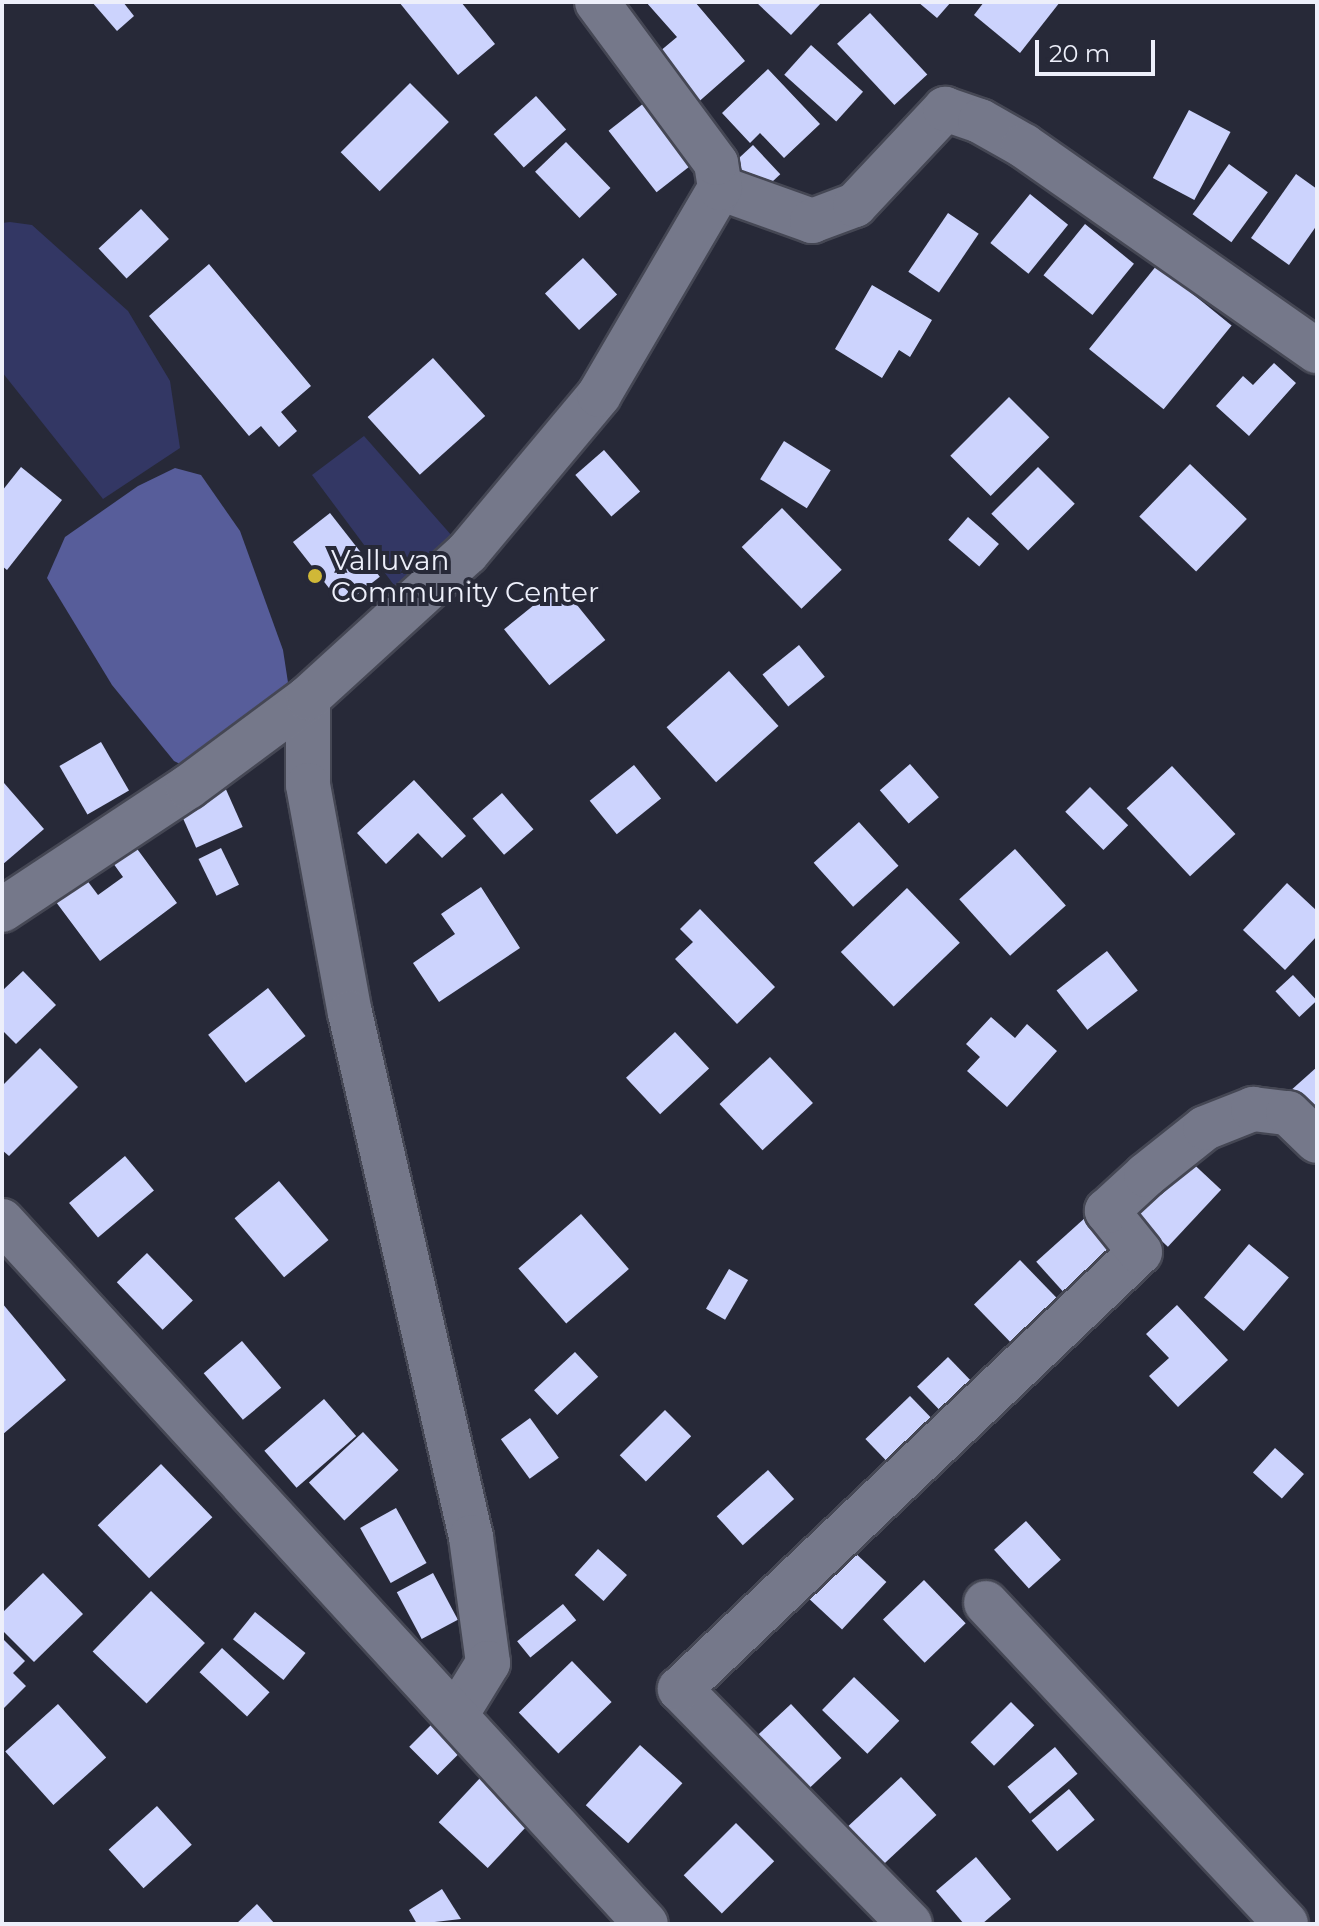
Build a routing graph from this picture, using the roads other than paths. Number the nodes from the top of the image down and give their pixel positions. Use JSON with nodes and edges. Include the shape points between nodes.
{"nodes":[{"id":1,"x":597,"y":2,"type":"edge"},
{"id":2,"x":720,"y":188,"type":"junction"},
{"id":3,"x":1317,"y":351,"type":"edge"},
{"id":4,"x":308,"y":698,"type":"junction"},
{"id":5,"x":2,"y":910,"type":"edge"},
{"id":6,"x":1317,"y":1141,"type":"edge"},
{"id":7,"x":2,"y":1221,"type":"edge"},
{"id":8,"x":986,"y":1603,"type":"dead end"},
{"id":9,"x":456,"y":1715,"type":"junction"},
{"id":10,"x":646,"y":1924,"type":"edge"},
{"id":11,"x":910,"y":1924,"type":"edge"},
{"id":12,"x":1286,"y":1924,"type":"edge"}],
"edges":[{"from":1,"to":2,"type":"street","via":[[716,163]]},
{"from":2,"to":3,"type":"street","via":[[812,221],[855,205],[945,109],[1024,146]]},
{"from":2,"to":4,"type":"street","via":[[599,395],[467,553]]},
{"from":4,"to":5,"type":"street","via":[[188,787]]},
{"from":4,"to":9,"type":"street","via":[[308,785],[350,1013],[471,1537],[488,1663]]},
{"from":6,"to":11,"type":"street","via":[[1288,1113],[1253,1109],[1205,1128],[1146,1175],[1107,1211],[1140,1252],[680,1689]]},
{"from":7,"to":9,"type":"street"},
{"from":8,"to":12,"type":"street"},
{"from":9,"to":10,"type":"street"}]}
